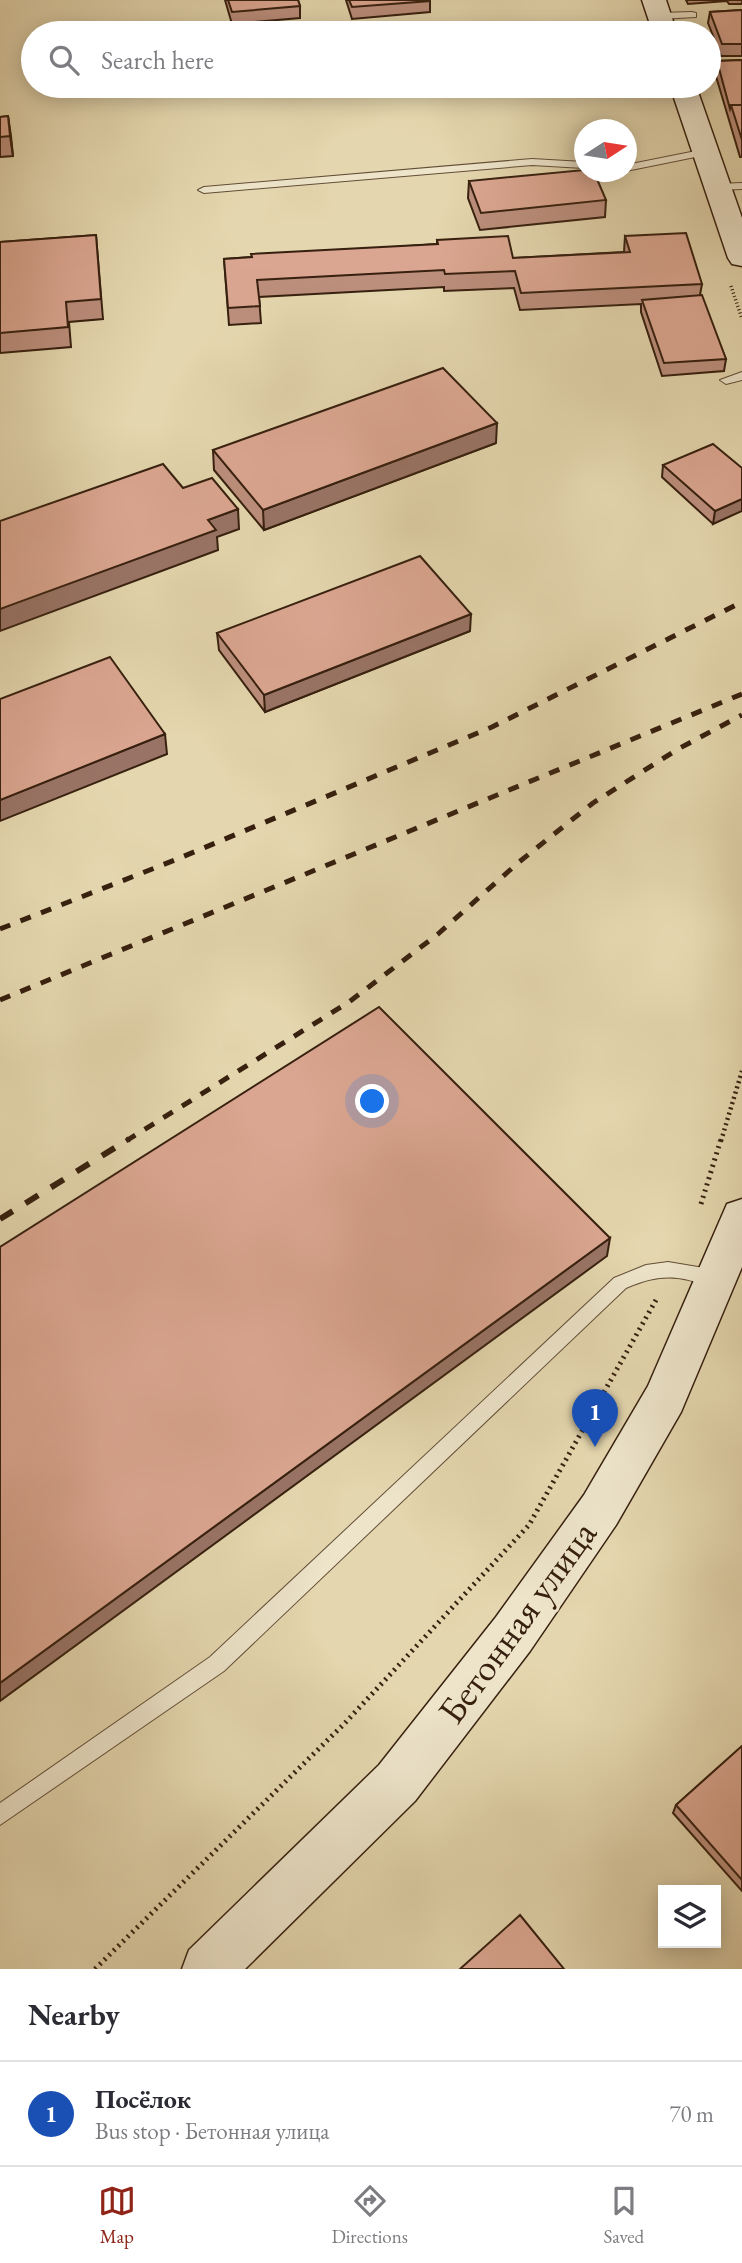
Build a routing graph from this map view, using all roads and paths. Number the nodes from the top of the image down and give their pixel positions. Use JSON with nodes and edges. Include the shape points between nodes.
{"nodes":[{"id":1,"x":692,"y":15,"type":"dead end"},
{"id":2,"x":660,"y":16,"type":"edge"},
{"id":3,"x":687,"y":98,"type":"edge"},
{"id":4,"x":706,"y":152,"type":"junction"},
{"id":5,"x":574,"y":164,"type":"edge"},
{"id":6,"x":637,"y":166,"type":"edge"},
{"id":7,"x":729,"y":187,"type":"edge"},
{"id":8,"x":204,"y":190,"type":"dead end"},
{"id":9,"x":742,"y":258,"type":"edge"},
{"id":10,"x":742,"y":376,"type":"edge"},
{"id":11,"x":726,"y":380,"type":"edge"},
{"id":12,"x":742,"y":1071,"type":"edge"},
{"id":13,"x":742,"y":1217,"type":"edge"},
{"id":14,"x":695,"y":1273,"type":"junction"},
{"id":15,"x":0,"y":1815,"type":"edge"},
{"id":16,"x":95,"y":1969,"type":"edge"},
{"id":17,"x":208,"y":1969,"type":"edge"}],
"edges":[{"from":1,"to":2,"type":"lane"},
{"from":3,"to":4,"type":"street"},
{"from":4,"to":6,"type":"lane"},
{"from":4,"to":7,"type":"street"},
{"from":5,"to":8,"type":"lane","via":[[532,162]]},
{"from":7,"to":9,"type":"street"},
{"from":10,"to":11,"type":"lane"},
{"from":12,"to":14,"type":"path","via":[[688,1244]]},
{"from":13,"to":14,"type":"street","name":"Бетонная улица"},
{"from":14,"to":15,"type":"lane","via":[[646,1270],[620,1283],[217,1664]]},
{"from":14,"to":16,"type":"path","via":[[529,1525],[345,1723]]},
{"from":14,"to":17,"type":"street","name":"Бетонная улица","via":[[665,1398],[600,1510],[513,1634],[397,1783]]}]}
